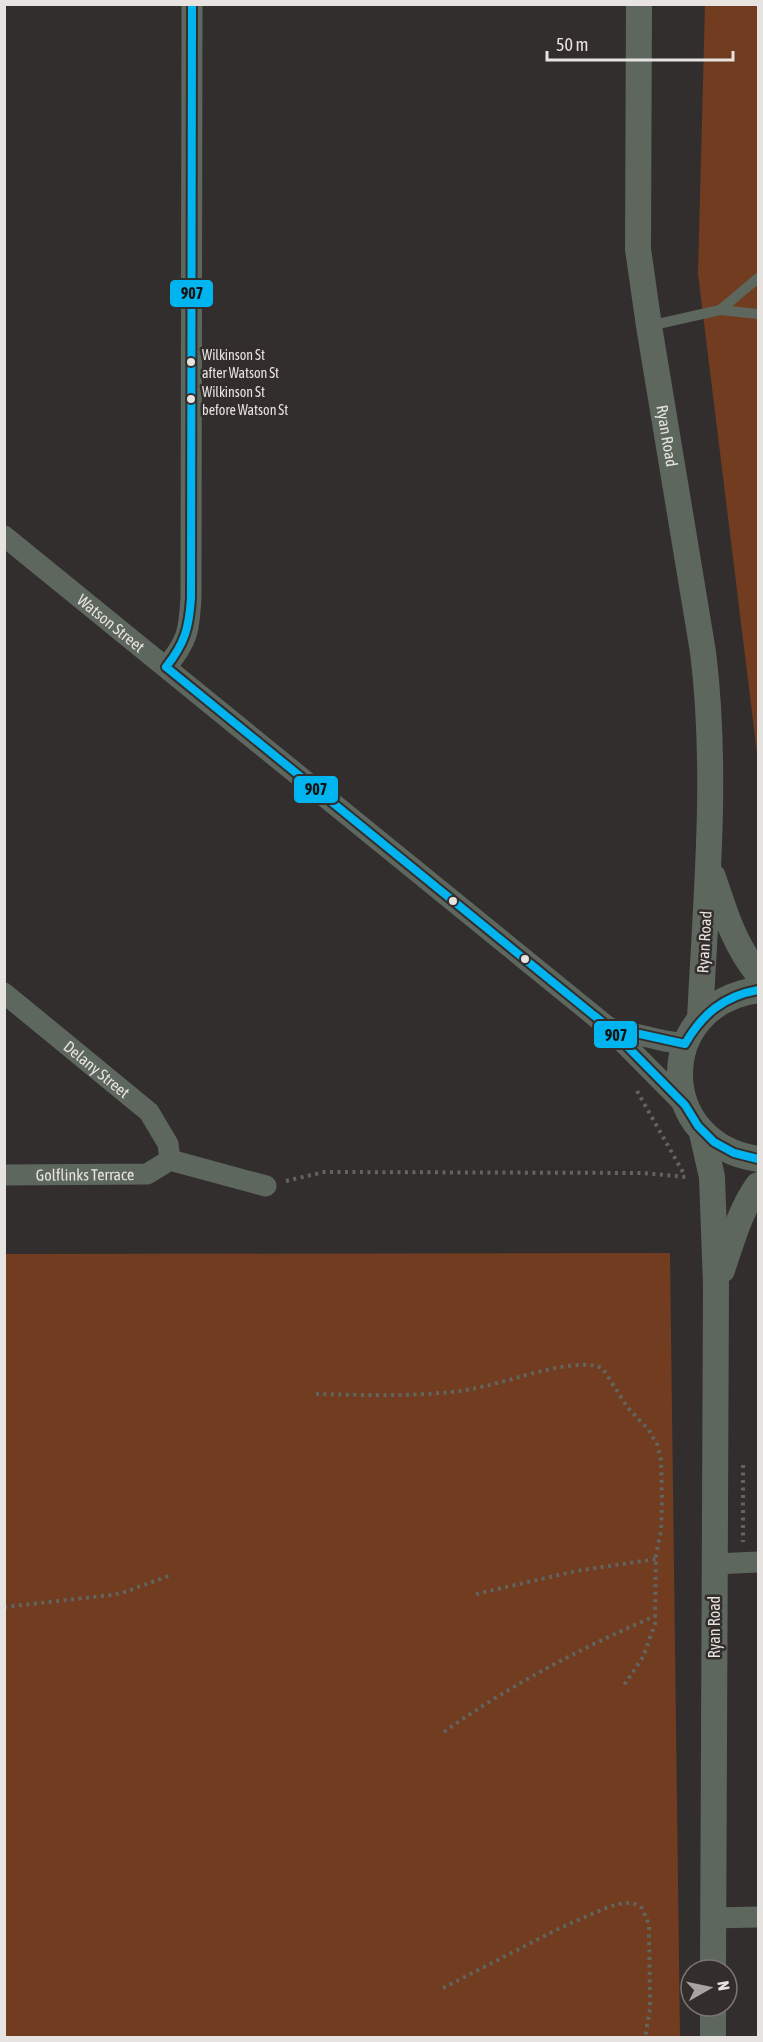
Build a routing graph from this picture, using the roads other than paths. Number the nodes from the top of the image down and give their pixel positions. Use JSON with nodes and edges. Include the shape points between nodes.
{"nodes":[{"id":1,"x":192,"y":4,"type":"edge"},
{"id":2,"x":639,"y":4,"type":"edge"},
{"id":3,"x":759,"y":278,"type":"edge"},
{"id":4,"x":720,"y":310,"type":"junction"},
{"id":5,"x":759,"y":314,"type":"edge"},
{"id":6,"x":649,"y":326,"type":"junction"},
{"id":7,"x":4,"y":536,"type":"edge"},
{"id":8,"x":166,"y":667,"type":"junction"},
{"id":9,"x":709,"y":865,"type":"junction"},
{"id":10,"x":759,"y":974,"type":"edge"},
{"id":11,"x":759,"y":990,"type":"edge"},
{"id":12,"x":4,"y":993,"type":"edge"},
{"id":13,"x":700,"y":1019,"type":"junction"},
{"id":14,"x":609,"y":1028,"type":"junction"},
{"id":15,"x":685,"y":1044,"type":"junction"},
{"id":16,"x":685,"y":1105,"type":"junction"},
{"id":17,"x":702,"y":1133,"type":"junction"},
{"id":18,"x":759,"y":1159,"type":"edge"},
{"id":19,"x":170,"y":1160,"type":"junction"},
{"id":20,"x":4,"y":1175,"type":"edge"},
{"id":21,"x":759,"y":1185,"type":"edge"},
{"id":22,"x":266,"y":1186,"type":"road end"},
{"id":23,"x":716,"y":1285,"type":"junction"},
{"id":24,"x":751,"y":1563,"type":"edge"},
{"id":25,"x":714,"y":1564,"type":"junction"},
{"id":26,"x":759,"y":1917,"type":"edge"},
{"id":27,"x":713,"y":1918,"type":"junction"},
{"id":28,"x":713,"y":1958,"type":"edge"},
{"id":29,"x":713,"y":2018,"type":"edge"},
{"id":30,"x":713,"y":2037,"type":"edge"}],
"edges":[{"from":1,"to":8,"type":"street","via":[[191,598],[189,631]]},
{"from":2,"to":6,"type":"street","name":"Ryan Road","via":[[638,249]]},
{"from":3,"to":4,"type":"lane"},
{"from":4,"to":5,"type":"lane"},
{"from":4,"to":6,"type":"lane"},
{"from":6,"to":9,"type":"street","name":"Ryan Road","via":[[704,652],[710,733]]},
{"from":7,"to":8,"type":"street","name":"Watson Street"},
{"from":8,"to":14,"type":"street","name":"Watson Street"},
{"from":9,"to":10,"type":"street","name":"Ryan Road","via":[[743,954]]},
{"from":9,"to":13,"type":"street","name":"Ryan Road"},
{"from":11,"to":13,"type":"street","via":[[721,1002]]},
{"from":12,"to":19,"type":"street","name":"Delany Street","via":[[149,1112],[168,1144]]},
{"from":13,"to":15,"type":"street"},
{"from":14,"to":15,"type":"street","name":"Watson Street"},
{"from":14,"to":16,"type":"street","name":"Watson Street"},
{"from":15,"to":16,"type":"street","via":[[680,1074]]},
{"from":16,"to":17,"type":"street"},
{"from":17,"to":18,"type":"street","via":[[737,1155]]},
{"from":17,"to":23,"type":"street","name":"Ryan Road","via":[[712,1178]]},
{"from":19,"to":20,"type":"street","name":"Golflinks Terrace","via":[[147,1174]]},
{"from":19,"to":22,"type":"street"},
{"from":21,"to":23,"type":"street","name":"Ryan Road","via":[[737,1225]]},
{"from":23,"to":25,"type":"street","name":"Ryan Road"},
{"from":24,"to":25,"type":"street"},
{"from":25,"to":27,"type":"street","name":"Ryan Road"},
{"from":26,"to":27,"type":"street"},
{"from":27,"to":28,"type":"street","name":"Ryan Road"},
{"from":29,"to":30,"type":"street"}]}
